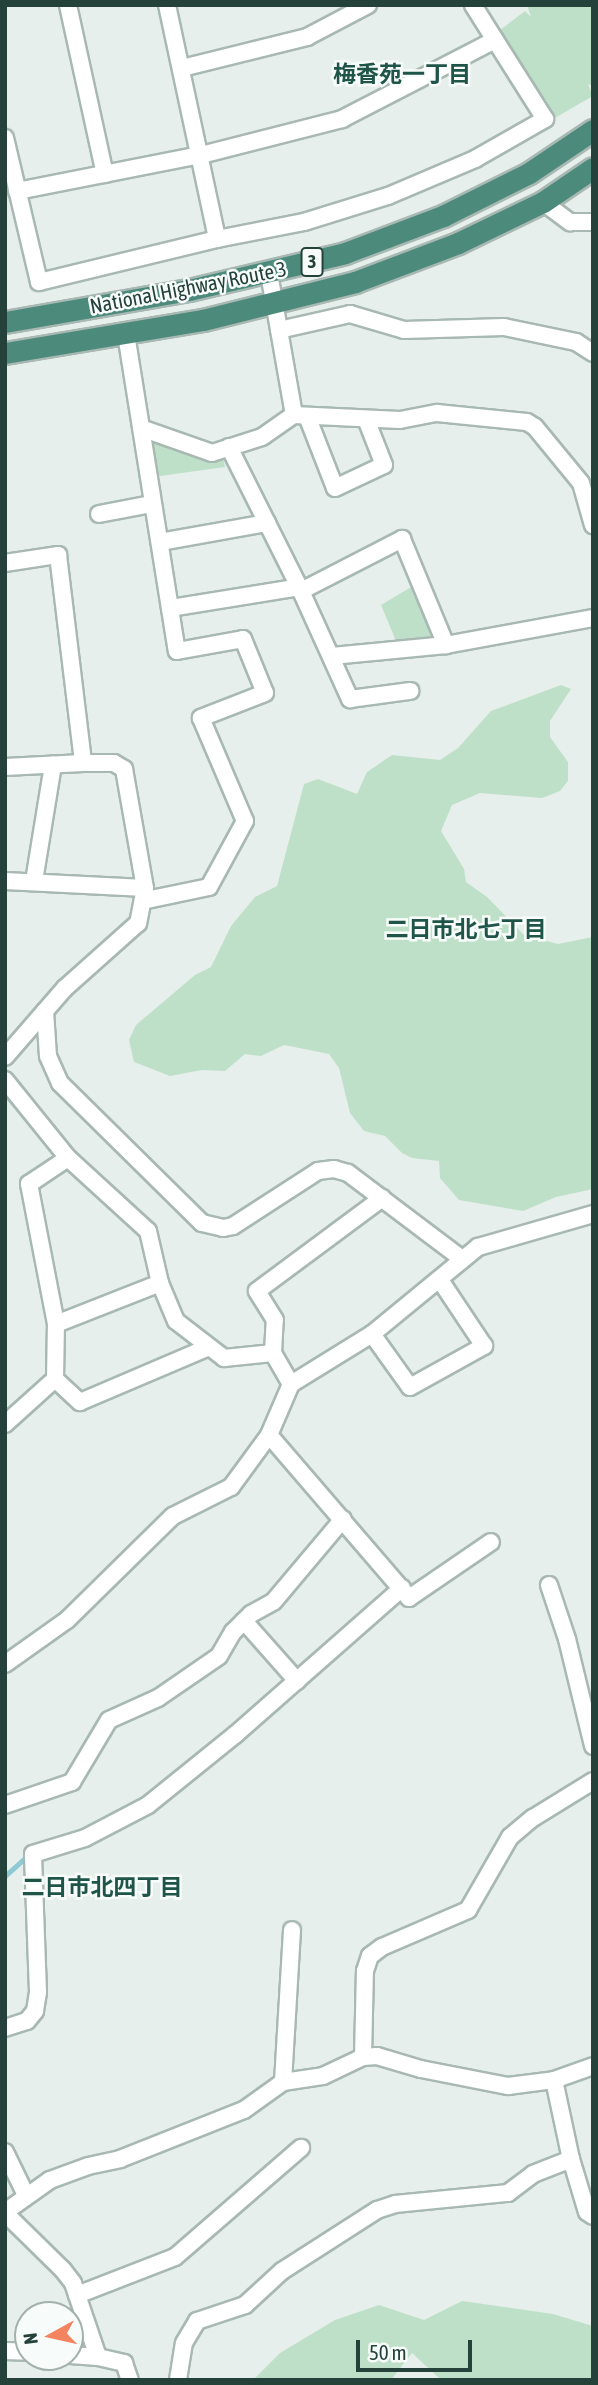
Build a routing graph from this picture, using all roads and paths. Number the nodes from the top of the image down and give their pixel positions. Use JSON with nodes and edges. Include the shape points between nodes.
{"nodes":[{"id":1,"x":68,"y":5,"type":"edge"},
{"id":2,"x":167,"y":5,"type":"edge"},
{"id":3,"x":368,"y":5,"type":"edge"},
{"id":4,"x":473,"y":5,"type":"edge"},
{"id":5,"x":495,"y":40,"type":"junction"},
{"id":6,"x":182,"y":68,"type":"junction"},
{"id":7,"x":593,"y":131,"type":"edge"},
{"id":8,"x":5,"y":138,"type":"edge"},
{"id":9,"x":201,"y":155,"type":"junction"},
{"id":10,"x":593,"y":168,"type":"edge"},
{"id":11,"x":105,"y":174,"type":"junction"},
{"id":12,"x":17,"y":191,"type":"junction"},
{"id":13,"x":543,"y":202,"type":"junction"},
{"id":14,"x":22,"y":214,"type":"junction"},
{"id":15,"x":5,"y":217,"type":"edge"},
{"id":16,"x":593,"y":222,"type":"edge"},
{"id":17,"x":217,"y":239,"type":"junction"},
{"id":18,"x":269,"y":272,"type":"junction"},
{"id":19,"x":275,"y":303,"type":"junction"},
{"id":20,"x":5,"y":322,"type":"edge"},
{"id":21,"x":279,"y":330,"type":"junction"},
{"id":22,"x":126,"y":334,"type":"junction"},
{"id":23,"x":593,"y":352,"type":"edge"},
{"id":24,"x":5,"y":353,"type":"edge"},
{"id":25,"x":300,"y":415,"type":"junction"},
{"id":26,"x":366,"y":419,"type":"junction"},
{"id":27,"x":141,"y":428,"type":"junction"},
{"id":28,"x":229,"y":447,"type":"junction"},
{"id":29,"x":587,"y":482,"type":"edge"},
{"id":30,"x":152,"y":504,"type":"junction"},
{"id":31,"x":99,"y":514,"type":"dead end"},
{"id":32,"x":267,"y":523,"type":"junction"},
{"id":33,"x":593,"y":525,"type":"edge"},
{"id":34,"x":160,"y":542,"type":"junction"},
{"id":35,"x":5,"y":563,"type":"edge"},
{"id":36,"x":300,"y":589,"type":"junction"},
{"id":37,"x":170,"y":608,"type":"junction"},
{"id":38,"x":593,"y":618,"type":"edge"},
{"id":39,"x":446,"y":645,"type":"junction"},
{"id":40,"x":332,"y":656,"type":"junction"},
{"id":41,"x":410,"y":691,"type":"dead end"},
{"id":42,"x":83,"y":763,"type":"junction"},
{"id":43,"x":53,"y":765,"type":"junction"},
{"id":44,"x":5,"y":767,"type":"edge"},
{"id":45,"x":5,"y":881,"type":"edge"},
{"id":46,"x":34,"y":881,"type":"junction"},
{"id":47,"x":143,"y":895,"type":"junction"},
{"id":48,"x":45,"y":1011,"type":"junction"},
{"id":49,"x":5,"y":1056,"type":"edge"},
{"id":50,"x":5,"y":1080,"type":"edge"},
{"id":51,"x":68,"y":1158,"type":"junction"},
{"id":52,"x":382,"y":1198,"type":"junction"},
{"id":53,"x":593,"y":1214,"type":"edge"},
{"id":54,"x":462,"y":1259,"type":"junction"},
{"id":55,"x":440,"y":1280,"type":"junction"},
{"id":56,"x":160,"y":1283,"type":"junction"},
{"id":57,"x":56,"y":1324,"type":"junction"},
{"id":58,"x":372,"y":1334,"type":"junction"},
{"id":59,"x":209,"y":1347,"type":"junction"},
{"id":60,"x":273,"y":1353,"type":"junction"},
{"id":61,"x":55,"y":1379,"type":"junction"},
{"id":62,"x":291,"y":1384,"type":"junction"},
{"id":63,"x":5,"y":1424,"type":"edge"},
{"id":64,"x":269,"y":1435,"type":"junction"},
{"id":65,"x":343,"y":1518,"type":"junction"},
{"id":66,"x":491,"y":1542,"type":"dead end"},
{"id":67,"x":550,"y":1585,"type":"dead end"},
{"id":68,"x":402,"y":1588,"type":"junction"},
{"id":69,"x":244,"y":1621,"type":"junction"},
{"id":70,"x":5,"y":1664,"type":"edge"},
{"id":71,"x":297,"y":1681,"type":"junction"},
{"id":72,"x":593,"y":1746,"type":"edge"},
{"id":73,"x":593,"y":1781,"type":"edge"},
{"id":74,"x":5,"y":1805,"type":"edge"},
{"id":75,"x":292,"y":1930,"type":"dead end"},
{"id":76,"x":5,"y":2028,"type":"edge"},
{"id":77,"x":363,"y":2057,"type":"junction"},
{"id":78,"x":593,"y":2066,"type":"edge"},
{"id":79,"x":554,"y":2080,"type":"junction"},
{"id":80,"x":283,"y":2082,"type":"junction"},
{"id":81,"x":301,"y":2148,"type":"dead end"},
{"id":82,"x":5,"y":2152,"type":"edge"},
{"id":83,"x":571,"y":2160,"type":"junction"},
{"id":84,"x":26,"y":2195,"type":"junction"},
{"id":85,"x":5,"y":2213,"type":"edge"},
{"id":86,"x":593,"y":2216,"type":"edge"},
{"id":87,"x":77,"y":2295,"type":"junction"},
{"id":88,"x":84,"y":2356,"type":"edge"},
{"id":89,"x":98,"y":2357,"type":"junction"},
{"id":90,"x":130,"y":2380,"type":"edge"},
{"id":91,"x":178,"y":2380,"type":"edge"}],
"edges":[{"from":1,"to":11,"type":"street"},
{"from":2,"to":6,"type":"street"},
{"from":3,"to":6,"type":"street","via":[[307,37]]},
{"from":4,"to":5,"type":"street"},
{"from":5,"to":9,"type":"street","via":[[342,120]]},
{"from":5,"to":17,"type":"street","via":[[545,119],[475,159],[388,195],[304,222]]},
{"from":6,"to":9,"type":"street"},
{"from":7,"to":18,"type":"highway","name":"National Highway Route 3","number":"3","via":[[529,173],[443,216],[345,253]]},
{"from":8,"to":12,"type":"street"},
{"from":9,"to":11,"type":"street"},
{"from":9,"to":17,"type":"street"},
{"from":10,"to":13,"type":"highway","name":"National Highway Route 3","number":"3"},
{"from":11,"to":12,"type":"street"},
{"from":12,"to":14,"type":"street"},
{"from":13,"to":16,"type":"street","via":[[570,222]]},
{"from":13,"to":19,"type":"highway","name":"National Highway Route 3","number":"3","via":[[458,243],[355,282]]},
{"from":14,"to":15,"type":"street"},
{"from":14,"to":17,"type":"street","via":[[39,282]]},
{"from":18,"to":19,"type":"street"},
{"from":18,"to":20,"type":"highway","name":"National Highway Route 3","number":"3"},
{"from":19,"to":21,"type":"street"},
{"from":19,"to":22,"type":"highway","name":"National Highway Route 3","number":"3"},
{"from":21,"to":23,"type":"street","via":[[350,314],[404,330],[504,327],[576,342]]},
{"from":21,"to":25,"type":"street"},
{"from":22,"to":24,"type":"highway","name":"National Highway Route 3","number":"3"},
{"from":22,"to":27,"type":"street"},
{"from":25,"to":26,"type":"street"},
{"from":25,"to":26,"type":"street","via":[[335,488],[384,465]]},
{"from":25,"to":28,"type":"street","via":[[262,437]]},
{"from":26,"to":29,"type":"street","via":[[400,421],[437,413],[527,422]]},
{"from":27,"to":28,"type":"street","via":[[205,452]]},
{"from":27,"to":30,"type":"street"},
{"from":28,"to":32,"type":"street"},
{"from":29,"to":33,"type":"street"},
{"from":30,"to":31,"type":"street"},
{"from":30,"to":34,"type":"street"},
{"from":32,"to":34,"type":"street"},
{"from":32,"to":36,"type":"street"},
{"from":34,"to":37,"type":"street"},
{"from":35,"to":42,"type":"street","via":[[58,555]]},
{"from":36,"to":37,"type":"street"},
{"from":36,"to":39,"type":"street","via":[[402,539]]},
{"from":36,"to":40,"type":"street"},
{"from":37,"to":47,"type":"street","via":[[177,651],[243,639],[265,693],[201,718],[245,821],[209,887]]},
{"from":38,"to":39,"type":"street"},
{"from":39,"to":40,"type":"street"},
{"from":40,"to":41,"type":"street","via":[[350,699]]},
{"from":42,"to":43,"type":"street"},
{"from":42,"to":47,"type":"street","via":[[114,763],[124,769]]},
{"from":43,"to":44,"type":"street"},
{"from":43,"to":46,"type":"street"},
{"from":45,"to":46,"type":"street"},
{"from":46,"to":47,"type":"street"},
{"from":47,"to":48,"type":"street","via":[[138,923]]},
{"from":48,"to":49,"type":"street"},
{"from":48,"to":52,"type":"street","via":[[48,1056],[60,1083],[202,1223],[233,1226],[328,1168],[348,1173]]},
{"from":50,"to":51,"type":"street"},
{"from":51,"to":56,"type":"street","via":[[148,1231]]},
{"from":51,"to":57,"type":"street","via":[[29,1184]]},
{"from":52,"to":54,"type":"street"},
{"from":52,"to":60,"type":"street","via":[[257,1291],[275,1320]]},
{"from":53,"to":54,"type":"street","via":[[484,1244]]},
{"from":54,"to":55,"type":"street"},
{"from":55,"to":58,"type":"street"},
{"from":55,"to":58,"type":"street","via":[[484,1346],[410,1387]]},
{"from":56,"to":57,"type":"street"},
{"from":56,"to":59,"type":"street","via":[[171,1315]]},
{"from":57,"to":61,"type":"street"},
{"from":58,"to":62,"type":"street"},
{"from":59,"to":60,"type":"street","via":[[232,1360]]},
{"from":59,"to":61,"type":"street","via":[[80,1402]]},
{"from":60,"to":62,"type":"street"},
{"from":61,"to":63,"type":"street"},
{"from":62,"to":64,"type":"street"},
{"from":64,"to":65,"type":"street"},
{"from":64,"to":70,"type":"street","via":[[231,1487],[173,1516],[67,1620]]},
{"from":65,"to":68,"type":"street"},
{"from":65,"to":69,"type":"street","via":[[274,1601]]},
{"from":66,"to":68,"type":"street","via":[[409,1598]]},
{"from":67,"to":72,"type":"street"},
{"from":68,"to":71,"type":"street"},
{"from":69,"to":71,"type":"street"},
{"from":69,"to":74,"type":"street","via":[[219,1656],[158,1698],[109,1720],[72,1782]]},
{"from":71,"to":76,"type":"street","via":[[148,1805],[85,1838],[33,1854],[35,2011],[27,2021]]},
{"from":73,"to":77,"type":"street","via":[[510,1837],[468,1910],[369,1956]]},
{"from":75,"to":80,"type":"street"},
{"from":77,"to":79,"type":"street","via":[[377,2056],[508,2086]]},
{"from":77,"to":80,"type":"street","via":[[323,2076]]},
{"from":78,"to":79,"type":"street"},
{"from":79,"to":83,"type":"street"},
{"from":80,"to":84,"type":"street","via":[[244,2110],[120,2159],[50,2180]]},
{"from":81,"to":87,"type":"street","via":[[175,2257]]},
{"from":82,"to":84,"type":"street"},
{"from":83,"to":86,"type":"street","via":[[587,2212]]},
{"from":83,"to":91,"type":"street","via":[[533,2174],[508,2193],[395,2204],[377,2210],[282,2271],[246,2305],[197,2320],[184,2343]]},
{"from":84,"to":85,"type":"street"},
{"from":85,"to":87,"type":"street","via":[[57,2262]]},
{"from":87,"to":89,"type":"street"},
{"from":88,"to":89,"type":"street"},
{"from":89,"to":90,"type":"street","via":[[124,2363]]}]}
